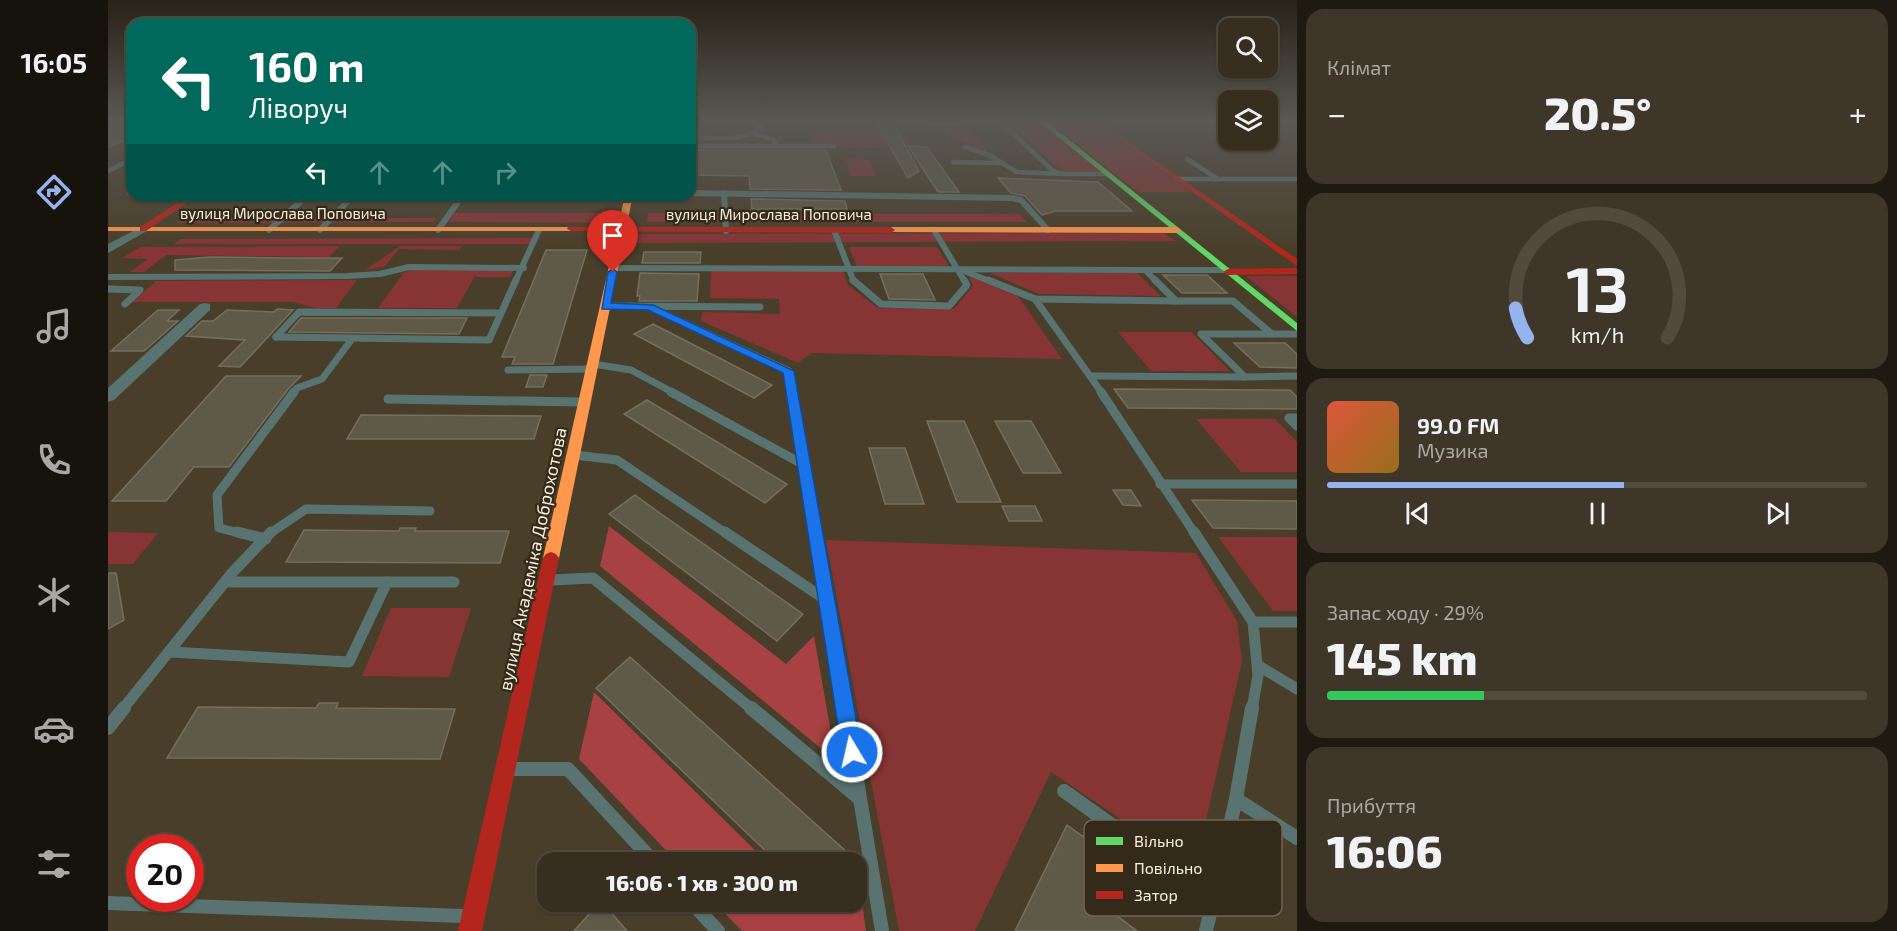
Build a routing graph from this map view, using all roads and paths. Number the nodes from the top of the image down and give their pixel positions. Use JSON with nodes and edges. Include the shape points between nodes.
{"nodes":[{"id":1,"x":1008,"y":165,"type":"edge"},
{"id":2,"x":1047,"y":165,"type":"edge"},
{"id":3,"x":1097,"y":165,"type":"edge"},
{"id":4,"x":1158,"y":165,"type":"edge"},
{"id":5,"x":1197,"y":165,"type":"edge"},
{"id":6,"x":1062,"y":174,"type":"junction"},
{"id":7,"x":1108,"y":174,"type":"junction"},
{"id":8,"x":1177,"y":179,"type":"junction"},
{"id":9,"x":1218,"y":179,"type":"junction"},
{"id":10,"x":1297,"y":180,"type":"edge"},
{"id":11,"x":696,"y":193,"type":"edge"},
{"id":12,"x":724,"y":193,"type":"junction"},
{"id":13,"x":1134,"y":196,"type":"junction"},
{"id":14,"x":1158,"y":196,"type":"dead end"},
{"id":15,"x":1180,"y":196,"type":"dead end"},
{"id":16,"x":1201,"y":196,"type":"junction"},
{"id":17,"x":186,"y":201,"type":"edge"},
{"id":18,"x":301,"y":201,"type":"edge"},
{"id":19,"x":348,"y":201,"type":"edge"},
{"id":20,"x":458,"y":201,"type":"edge"},
{"id":21,"x":628,"y":201,"type":"edge"},
{"id":22,"x":108,"y":229,"type":"edge"},
{"id":23,"x":143,"y":229,"type":"junction"},
{"id":24,"x":269,"y":230,"type":"junction"},
{"id":25,"x":320,"y":230,"type":"junction"},
{"id":26,"x":438,"y":230,"type":"junction"},
{"id":27,"x":539,"y":230,"type":"junction"},
{"id":28,"x":834,"y":230,"type":"junction"},
{"id":29,"x":934,"y":230,"type":"junction"},
{"id":30,"x":1048,"y":230,"type":"junction"},
{"id":31,"x":1177,"y":230,"type":"junction"},
{"id":32,"x":621,"y":231,"type":"junction"},
{"id":33,"x":726,"y":231,"type":"junction"},
{"id":34,"x":108,"y":249,"type":"edge"},
{"id":35,"x":1297,"y":263,"type":"edge"},
{"id":36,"x":524,"y":267,"type":"junction"},
{"id":37,"x":613,"y":267,"type":"junction"},
{"id":38,"x":850,"y":269,"type":"junction"},
{"id":39,"x":958,"y":269,"type":"junction"},
{"id":40,"x":1145,"y":270,"type":"junction"},
{"id":41,"x":1227,"y":271,"type":"junction"},
{"id":42,"x":1297,"y":272,"type":"edge"},
{"id":43,"x":108,"y":277,"type":"edge"},
{"id":44,"x":108,"y":289,"type":"edge"},
{"id":45,"x":1035,"y":299,"type":"junction"},
{"id":46,"x":1176,"y":301,"type":"junction"},
{"id":47,"x":125,"y":304,"type":"dead end"},
{"id":48,"x":605,"y":306,"type":"junction"},
{"id":49,"x":205,"y":307,"type":"dead end"},
{"id":50,"x":650,"y":307,"type":"junction"},
{"id":51,"x":760,"y":308,"type":"dead end"},
{"id":52,"x":501,"y":313,"type":"junction"},
{"id":53,"x":1297,"y":328,"type":"edge"},
{"id":54,"x":1272,"y":334,"type":"junction"},
{"id":55,"x":1297,"y":334,"type":"edge"},
{"id":56,"x":352,"y":339,"type":"junction"},
{"id":57,"x":592,"y":366,"type":"junction"},
{"id":58,"x":508,"y":370,"type":"dead end"},
{"id":59,"x":1091,"y":376,"type":"junction"},
{"id":60,"x":1297,"y":376,"type":"edge"},
{"id":61,"x":1245,"y":377,"type":"junction"},
{"id":62,"x":108,"y":397,"type":"edge"},
{"id":63,"x":387,"y":399,"type":"dead end"},
{"id":64,"x":584,"y":402,"type":"junction"},
{"id":65,"x":1297,"y":418,"type":"edge"},
{"id":66,"x":1297,"y":426,"type":"edge"},
{"id":67,"x":573,"y":455,"type":"junction"},
{"id":68,"x":804,"y":465,"type":"junction"},
{"id":69,"x":1160,"y":484,"type":"junction"},
{"id":70,"x":1297,"y":484,"type":"edge"},
{"id":71,"x":429,"y":511,"type":"dead end"},
{"id":72,"x":266,"y":539,"type":"junction"},
{"id":73,"x":546,"y":580,"type":"junction"},
{"id":74,"x":226,"y":582,"type":"junction"},
{"id":75,"x":387,"y":582,"type":"junction"},
{"id":76,"x":454,"y":582,"type":"dead end"},
{"id":77,"x":826,"y":600,"type":"junction"},
{"id":78,"x":1253,"y":622,"type":"junction"},
{"id":79,"x":1297,"y":622,"type":"edge"},
{"id":80,"x":170,"y":652,"type":"junction"},
{"id":81,"x":1259,"y":666,"type":"junction"},
{"id":82,"x":1297,"y":689,"type":"edge"},
{"id":83,"x":108,"y":728,"type":"edge"},
{"id":84,"x":505,"y":769,"type":"junction"},
{"id":85,"x":1065,"y":791,"type":"dead end"},
{"id":86,"x":859,"y":798,"type":"junction"},
{"id":87,"x":1236,"y":799,"type":"junction"},
{"id":88,"x":1105,"y":820,"type":"edge"},
{"id":89,"x":1231,"y":820,"type":"edge"},
{"id":90,"x":1269,"y":820,"type":"edge"},
{"id":91,"x":1282,"y":828,"type":"edge"},
{"id":92,"x":1297,"y":838,"type":"edge"},
{"id":93,"x":645,"y":852,"type":"edge"},
{"id":94,"x":108,"y":903,"type":"edge"},
{"id":95,"x":700,"y":912,"type":"edge"},
{"id":96,"x":1210,"y":916,"type":"edge"},
{"id":97,"x":472,"y":923,"type":"edge"},
{"id":98,"x":718,"y":931,"type":"edge"},
{"id":99,"x":882,"y":931,"type":"edge"},
{"id":100,"x":1206,"y":931,"type":"edge"}],
"edges":[{"from":1,"to":6,"type":"lane","via":[[1017,172]]},
{"from":2,"to":6,"type":"lane"},
{"from":3,"to":7,"type":"street"},
{"from":4,"to":8,"type":"street"},
{"from":5,"to":9,"type":"lane"},
{"from":6,"to":7,"type":"lane"},
{"from":7,"to":13,"type":"street"},
{"from":8,"to":9,"type":"lane"},
{"from":8,"to":16,"type":"street"},
{"from":9,"to":10,"type":"lane"},
{"from":11,"to":12,"type":"lane"},
{"from":12,"to":30,"type":"lane","via":[[1011,198],[1021,200]]},
{"from":12,"to":33,"type":"lane"},
{"from":13,"to":14,"type":"street"},
{"from":13,"to":31,"type":"street"},
{"from":15,"to":16,"type":"street"},
{"from":16,"to":35,"type":"street"},
{"from":17,"to":23,"type":"street"},
{"from":18,"to":24,"type":"lane"},
{"from":19,"to":25,"type":"lane"},
{"from":20,"to":26,"type":"lane"},
{"from":21,"to":32,"type":"street","name":"вулиця Академіка Доброхотова"},
{"from":22,"to":23,"type":"street","name":"вулиця Мирослава Поповича"},
{"from":23,"to":24,"type":"street","name":"вулиця Мирослава Поповича"},
{"from":23,"to":34,"type":"street"},
{"from":24,"to":25,"type":"street","name":"вулиця Мирослава Поповича"},
{"from":25,"to":26,"type":"street","name":"вулиця Мирослава Поповича"},
{"from":26,"to":27,"type":"street","name":"вулиця Мирослава Поповича"},
{"from":27,"to":32,"type":"street","name":"вулиця Мирослава Поповича"},
{"from":27,"to":36,"type":"lane"},
{"from":28,"to":29,"type":"street","name":"вулиця Мирослава Поповича"},
{"from":28,"to":33,"type":"street","name":"вулиця Мирослава Поповича"},
{"from":28,"to":38,"type":"lane"},
{"from":29,"to":30,"type":"street","name":"вулиця Мирослава Поповича"},
{"from":29,"to":39,"type":"lane"},
{"from":30,"to":31,"type":"street","name":"вулиця Мирослава Поповича"},
{"from":31,"to":41,"type":"street"},
{"from":32,"to":33,"type":"street","name":"вулиця Мирослава Поповича"},
{"from":32,"to":37,"type":"street","name":"вулиця Академіка Доброхотова"},
{"from":36,"to":43,"type":"lane","via":[[409,267],[347,276]]},
{"from":36,"to":52,"type":"lane"},
{"from":37,"to":38,"type":"lane"},
{"from":37,"to":48,"type":"street","name":"вулиця Академіка Доброхотова"},
{"from":38,"to":39,"type":"lane"},
{"from":38,"to":39,"type":"lane","via":[[854,283],[881,304],[949,306],[967,285]]},
{"from":39,"to":40,"type":"lane"},
{"from":39,"to":45,"type":"lane"},
{"from":40,"to":41,"type":"lane"},
{"from":40,"to":46,"type":"lane"},
{"from":41,"to":42,"type":"street"},
{"from":41,"to":53,"type":"street"},
{"from":44,"to":47,"type":"lane","via":[[140,290]]},
{"from":45,"to":46,"type":"lane"},
{"from":45,"to":59,"type":"lane"},
{"from":46,"to":54,"type":"lane","via":[[1233,301]]},
{"from":48,"to":50,"type":"lane"},
{"from":48,"to":57,"type":"street","name":"вулиця Академіка Доброхотова"},
{"from":49,"to":62,"type":"street"},
{"from":50,"to":51,"type":"lane"},
{"from":50,"to":68,"type":"lane","via":[[789,371]]},
{"from":52,"to":56,"type":"lane","via":[[489,340]]},
{"from":52,"to":56,"type":"lane","via":[[299,312],[276,337]]},
{"from":54,"to":55,"type":"lane"},
{"from":54,"to":61,"type":"lane","via":[[1201,334]]},
{"from":56,"to":72,"type":"lane","via":[[322,379],[297,388],[216,495],[219,528]]},
{"from":57,"to":58,"type":"lane"},
{"from":57,"to":64,"type":"street","name":"вулиця Академіка Доброхотова"},
{"from":57,"to":68,"type":"lane","via":[[631,370]]},
{"from":59,"to":61,"type":"lane"},
{"from":59,"to":69,"type":"lane"},
{"from":60,"to":61,"type":"lane"},
{"from":63,"to":64,"type":"lane"},
{"from":64,"to":67,"type":"street","name":"вулиця Академіка Доброхотова"},
{"from":65,"to":66,"type":"lane","via":[[1289,418]]},
{"from":67,"to":73,"type":"street","name":"вулиця Академіка Доброхотова"},
{"from":67,"to":77,"type":"lane","via":[[617,460]]},
{"from":68,"to":77,"type":"lane"},
{"from":69,"to":70,"type":"lane"},
{"from":69,"to":78,"type":"lane"},
{"from":71,"to":72,"type":"lane","via":[[306,509]]},
{"from":72,"to":74,"type":"lane"},
{"from":73,"to":84,"type":"street","name":"вулиця Академіка Доброхотова"},
{"from":73,"to":86,"type":"lane","via":[[593,578]]},
{"from":74,"to":75,"type":"lane"},
{"from":74,"to":80,"type":"lane"},
{"from":75,"to":76,"type":"lane"},
{"from":75,"to":80,"type":"lane","via":[[349,662]]},
{"from":77,"to":86,"type":"lane"},
{"from":78,"to":79,"type":"lane"},
{"from":78,"to":81,"type":"lane"},
{"from":80,"to":83,"type":"lane"},
{"from":81,"to":82,"type":"lane"},
{"from":81,"to":87,"type":"lane"},
{"from":84,"to":93,"type":"lane","via":[[568,769]]},
{"from":84,"to":97,"type":"street","name":"вулиця Академіка Доброхотова"},
{"from":85,"to":88,"type":"lane"},
{"from":86,"to":99,"type":"lane"},
{"from":87,"to":89,"type":"lane"},
{"from":87,"to":90,"type":"lane"},
{"from":91,"to":92,"type":"lane"},
{"from":94,"to":97,"type":"lane"},
{"from":95,"to":98,"type":"lane"},
{"from":96,"to":100,"type":"lane"}]}
